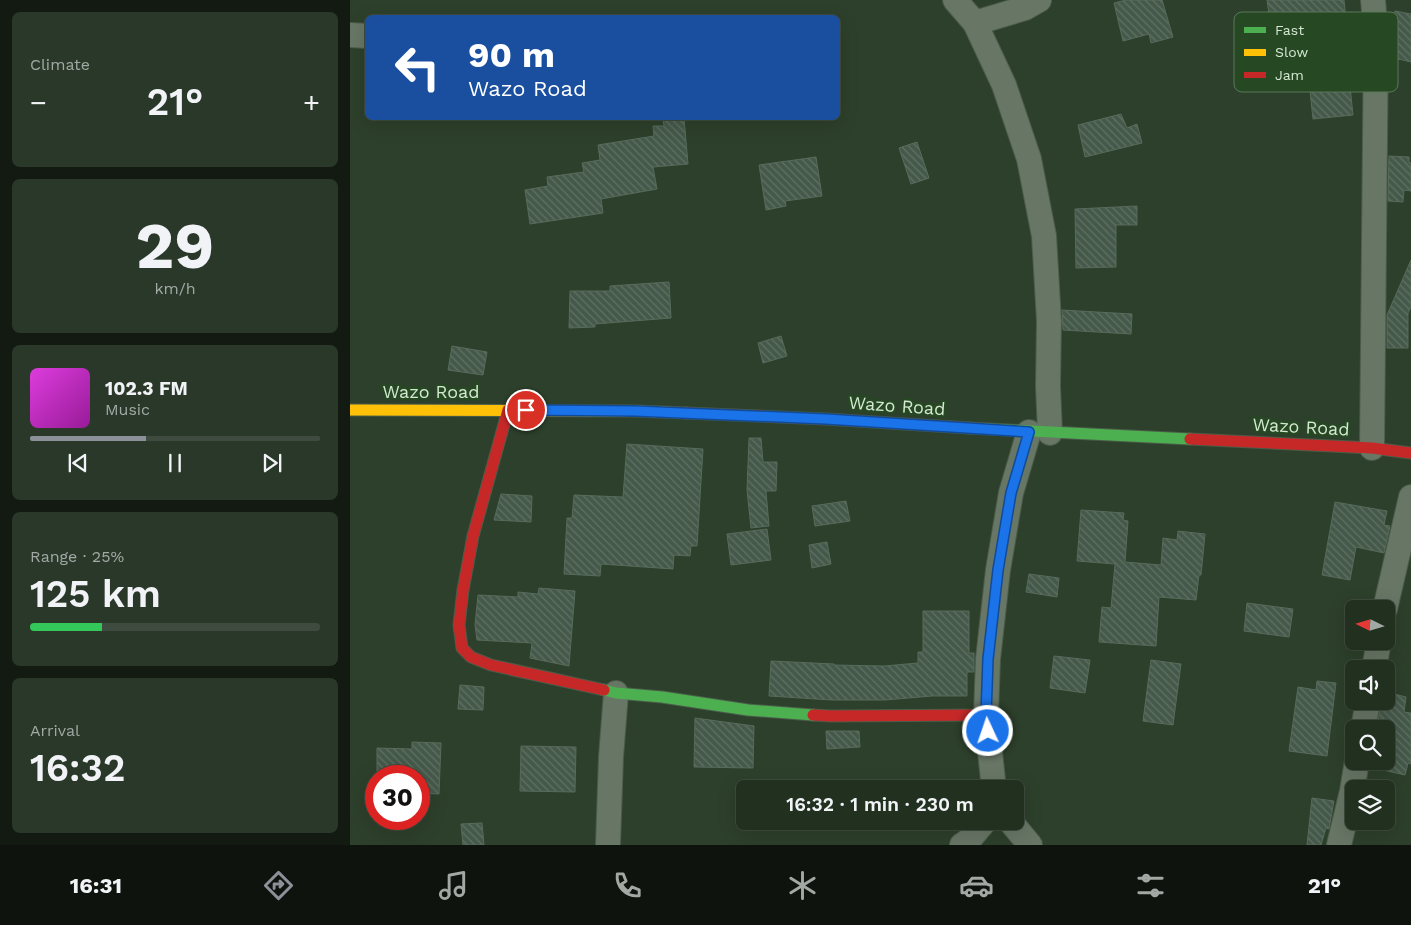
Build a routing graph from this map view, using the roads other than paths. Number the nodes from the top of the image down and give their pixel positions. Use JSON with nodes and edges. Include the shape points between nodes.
{"nodes":[{"id":1,"x":955,"y":0,"type":"edge"},
{"id":2,"x":1039,"y":0,"type":"edge"},
{"id":3,"x":974,"y":23,"type":"junction"},
{"id":4,"x":350,"y":35,"type":"edge"},
{"id":5,"x":365,"y":36,"type":"edge"},
{"id":6,"x":1375,"y":92,"type":"edge"},
{"id":7,"x":350,"y":410,"type":"edge"},
{"id":8,"x":508,"y":410,"type":"junction"},
{"id":9,"x":1039,"y":433,"type":"junction"},
{"id":10,"x":1372,"y":448,"type":"junction"},
{"id":11,"x":1411,"y":453,"type":"edge"},
{"id":12,"x":1411,"y":497,"type":"edge"},
{"id":13,"x":1387,"y":600,"type":"edge"},
{"id":14,"x":616,"y":693,"type":"junction"},
{"id":15,"x":986,"y":715,"type":"junction"},
{"id":16,"x":1356,"y":770,"type":"edge"},
{"id":17,"x":993,"y":780,"type":"edge"},
{"id":18,"x":977,"y":830,"type":"edge"},
{"id":19,"x":1018,"y":830,"type":"edge"},
{"id":20,"x":608,"y":845,"type":"edge"},
{"id":21,"x":962,"y":845,"type":"edge"},
{"id":22,"x":1030,"y":845,"type":"edge"},
{"id":23,"x":1339,"y":845,"type":"edge"}],
"edges":[{"from":1,"to":3,"type":"street"},
{"from":2,"to":3,"type":"street","via":[[1025,8]]},
{"from":3,"to":9,"type":"street","via":[[1004,85],[1029,159],[1044,236],[1049,321],[1048,386]]},
{"from":4,"to":5,"type":"street"},
{"from":6,"to":10,"type":"street"},
{"from":7,"to":8,"type":"main road","name":"Wazo Road"},
{"from":8,"to":9,"type":"main road","name":"Wazo Road","via":[[635,411],[826,419]]},
{"from":8,"to":14,"type":"main road","via":[[473,536],[459,625],[462,648],[471,657],[491,666]]},
{"from":9,"to":10,"type":"main road","name":"Wazo Road"},
{"from":9,"to":15,"type":"street","via":[[1011,493],[998,570],[988,659]]},
{"from":10,"to":11,"type":"main road","name":"Wazo Road"},
{"from":12,"to":13,"type":"street"},
{"from":14,"to":15,"type":"main road","via":[[748,710],[831,716]]},
{"from":14,"to":20,"type":"street"},
{"from":15,"to":17,"type":"street"},
{"from":16,"to":23,"type":"street"},
{"from":18,"to":21,"type":"street"},
{"from":19,"to":22,"type":"street"}]}
